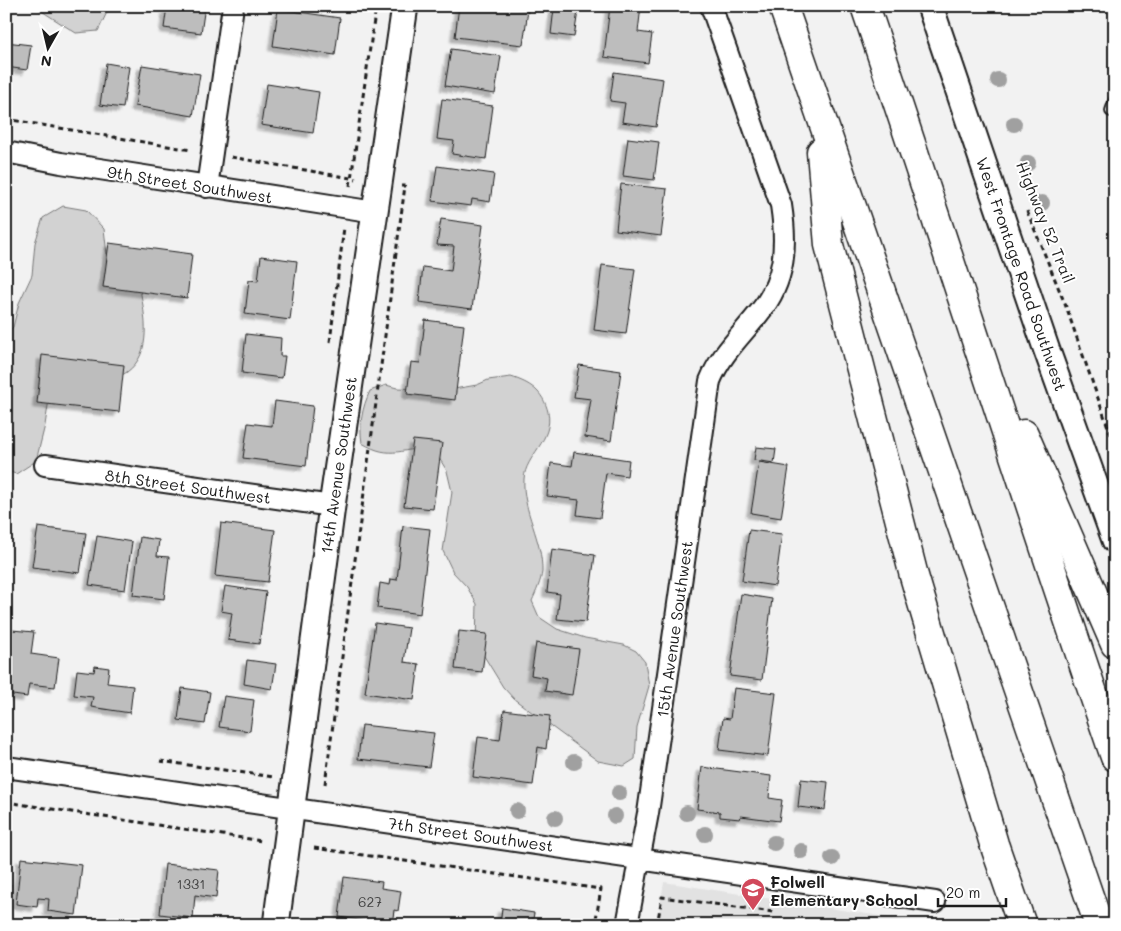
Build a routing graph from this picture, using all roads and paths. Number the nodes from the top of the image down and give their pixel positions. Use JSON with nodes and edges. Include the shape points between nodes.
{"nodes":[{"id":1,"x":233,"y":6,"type":"edge"},
{"id":2,"x":376,"y":6,"type":"edge"},
{"id":3,"x":405,"y":6,"type":"edge"},
{"id":4,"x":712,"y":6,"type":"edge"},
{"id":5,"x":783,"y":6,"type":"edge"},
{"id":6,"x":865,"y":6,"type":"edge"},
{"id":7,"x":930,"y":6,"type":"edge"},
{"id":8,"x":1115,"y":100,"type":"edge"},
{"id":9,"x":817,"y":111,"type":"junction"},
{"id":10,"x":1111,"y":111,"type":"dead end"},
{"id":11,"x":6,"y":119,"type":"edge"},
{"id":12,"x":6,"y":152,"type":"edge"},
{"id":13,"x":212,"y":154,"type":"junction"},
{"id":14,"x":351,"y":178,"type":"junction"},
{"id":15,"x":405,"y":186,"type":"dead end"},
{"id":16,"x":207,"y":187,"type":"junction"},
{"id":17,"x":347,"y":207,"type":"junction"},
{"id":18,"x":1026,"y":208,"type":"dead end"},
{"id":19,"x":375,"y":212,"type":"junction"},
{"id":20,"x":955,"y":271,"type":"junction"},
{"id":21,"x":329,"y":346,"type":"dead end"},
{"id":22,"x":1115,"y":447,"type":"edge"},
{"id":23,"x":45,"y":465,"type":"dead end"},
{"id":24,"x":332,"y":506,"type":"junction"},
{"id":25,"x":1115,"y":540,"type":"edge"},
{"id":26,"x":1115,"y":644,"type":"edge"},
{"id":27,"x":1115,"y":757,"type":"edge"},
{"id":28,"x":160,"y":761,"type":"dead end"},
{"id":29,"x":6,"y":767,"type":"edge"},
{"id":30,"x":275,"y":777,"type":"dead end"},
{"id":31,"x":325,"y":784,"type":"dead end"},
{"id":32,"x":6,"y":802,"type":"edge"},
{"id":33,"x":292,"y":808,"type":"junction"},
{"id":34,"x":262,"y":841,"type":"dead end"},
{"id":35,"x":314,"y":848,"type":"dead end"},
{"id":36,"x":640,"y":859,"type":"junction"},
{"id":37,"x":935,"y":902,"type":"dead end"},
{"id":38,"x":773,"y":912,"type":"dead end"},
{"id":39,"x":276,"y":925,"type":"edge"},
{"id":40,"x":595,"y":925,"type":"edge"},
{"id":41,"x":627,"y":925,"type":"edge"},
{"id":42,"x":657,"y":925,"type":"edge"},
{"id":43,"x":1022,"y":925,"type":"edge"},
{"id":44,"x":1099,"y":925,"type":"edge"}],
"edges":[{"from":1,"to":13,"type":"street"},
{"from":2,"to":14,"type":"path"},
{"from":3,"to":19,"type":"street","name":"14th Avenue Southwest"},
{"from":4,"to":36,"type":"street","name":"15th Avenue Southwest","via":[[773,180],[785,230],[781,274],[771,298],[716,366],[707,397]]},
{"from":5,"to":9,"type":"highway"},
{"from":6,"to":20,"type":"highway"},
{"from":7,"to":25,"type":"street","name":"West Frontage Road Southwest"},
{"from":8,"to":10,"type":"lane"},
{"from":9,"to":43,"type":"highway","via":[[829,245],[914,576],[994,844]]},
{"from":9,"to":44,"type":"highway"},
{"from":11,"to":13,"type":"path"},
{"from":12,"to":16,"type":"street","name":"9th Street Southwest"},
{"from":13,"to":14,"type":"path"},
{"from":13,"to":16,"type":"street"},
{"from":14,"to":17,"type":"path"},
{"from":15,"to":31,"type":"path"},
{"from":16,"to":17,"type":"street","name":"9th Street Southwest"},
{"from":17,"to":19,"type":"street","name":"9th Street Southwest"},
{"from":17,"to":21,"type":"path"},
{"from":18,"to":22,"type":"path","name":"Highway 52 Trail","via":[[1065,304]]},
{"from":19,"to":24,"type":"street","name":"14th Avenue Southwest"},
{"from":20,"to":26,"type":"highway"},
{"from":20,"to":27,"type":"highway","via":[[1059,595]]},
{"from":23,"to":24,"type":"street","name":"8th Street Southwest"},
{"from":24,"to":33,"type":"street","name":"14th Avenue Southwest"},
{"from":28,"to":30,"type":"path"},
{"from":29,"to":33,"type":"street","name":"7th Street Southwest"},
{"from":32,"to":34,"type":"path"},
{"from":33,"to":36,"type":"street","name":"7th Street Southwest"},
{"from":33,"to":39,"type":"street","name":"14th Avenue Southwest"},
{"from":35,"to":40,"type":"path","via":[[600,889]]},
{"from":36,"to":37,"type":"street","name":"7th Street Southwest"},
{"from":36,"to":41,"type":"street","name":"15th Avenue Southwest"},
{"from":38,"to":42,"type":"path","via":[[662,897]]}]}
